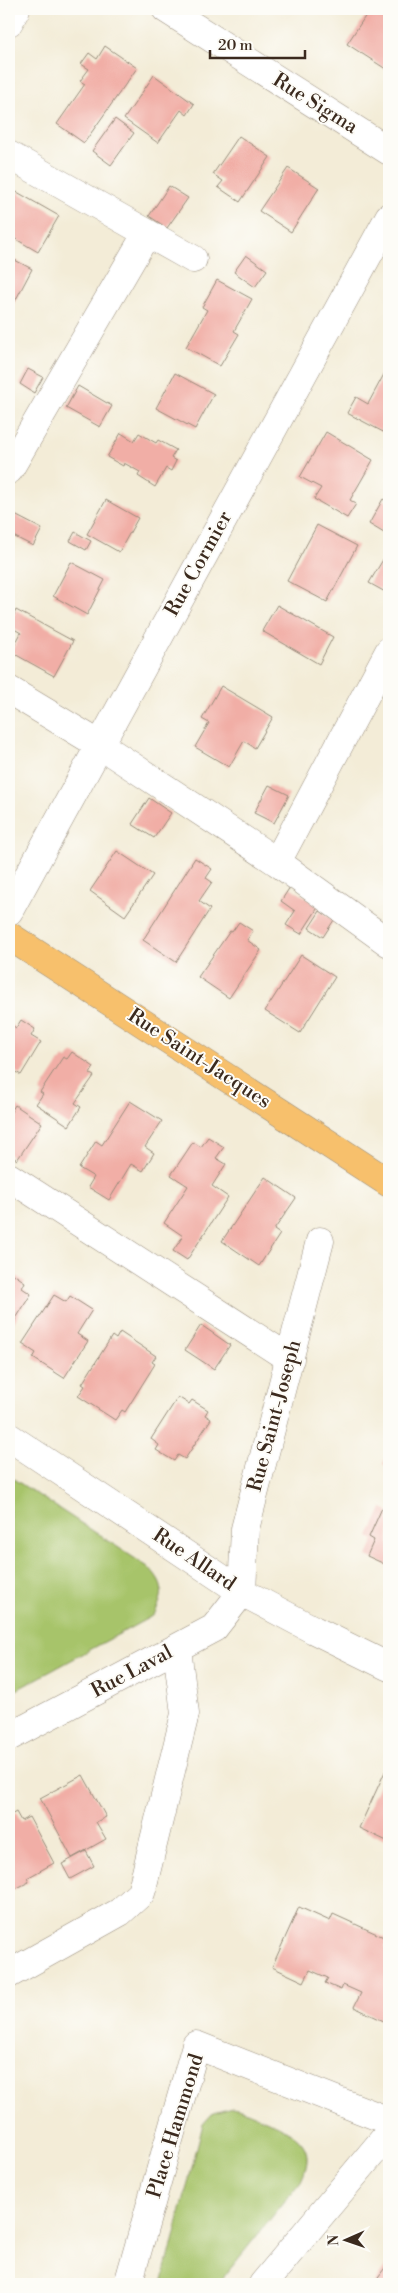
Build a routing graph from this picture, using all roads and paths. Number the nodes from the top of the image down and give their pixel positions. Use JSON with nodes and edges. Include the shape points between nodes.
{"nodes":[{"id":1,"x":16,"y":9,"type":"edge"},
{"id":2,"x":166,"y":9,"type":"edge"},
{"id":3,"x":9,"y":22,"type":"edge"},
{"id":4,"x":389,"y":151,"type":"edge"},
{"id":5,"x":9,"y":155,"type":"edge"},
{"id":6,"x":389,"y":216,"type":"edge"},
{"id":7,"x":147,"y":233,"type":"junction"},
{"id":8,"x":193,"y":259,"type":"dead end"},
{"id":9,"x":9,"y":470,"type":"edge"},
{"id":10,"x":389,"y":651,"type":"edge"},
{"id":11,"x":9,"y":690,"type":"edge"},
{"id":12,"x":100,"y":746,"type":"junction"},
{"id":13,"x":277,"y":862,"type":"junction"},
{"id":14,"x":9,"y":911,"type":"edge"},
{"id":15,"x":9,"y":936,"type":"edge"},
{"id":16,"x":389,"y":943,"type":"edge"},
{"id":17,"x":9,"y":1177,"type":"edge"},
{"id":18,"x":389,"y":1183,"type":"edge"},
{"id":19,"x":320,"y":1241,"type":"dead end"},
{"id":20,"x":290,"y":1359,"type":"junction"},
{"id":21,"x":9,"y":1437,"type":"edge"},
{"id":22,"x":242,"y":1592,"type":"junction"},
{"id":23,"x":178,"y":1649,"type":"junction"},
{"id":24,"x":389,"y":1667,"type":"edge"},
{"id":25,"x":9,"y":1736,"type":"edge"},
{"id":26,"x":9,"y":1974,"type":"edge"},
{"id":27,"x":389,"y":2121,"type":"edge"},
{"id":28,"x":389,"y":2132,"type":"edge"},
{"id":29,"x":128,"y":2284,"type":"edge"},
{"id":30,"x":263,"y":2284,"type":"edge"}],
"edges":[{"from":1,"to":3,"type":"street"},
{"from":2,"to":4,"type":"street","name":"Rue Sigma"},
{"from":5,"to":7,"type":"street"},
{"from":6,"to":12,"type":"street","name":"Rue Cormier"},
{"from":7,"to":8,"type":"street"},
{"from":7,"to":9,"type":"street"},
{"from":10,"to":13,"type":"street"},
{"from":11,"to":12,"type":"street"},
{"from":12,"to":13,"type":"street"},
{"from":12,"to":14,"type":"street","name":"Rue Cormier"},
{"from":13,"to":16,"type":"street"},
{"from":15,"to":18,"type":"main road","name":"Rue Saint-Jacques"},
{"from":17,"to":20,"type":"street"},
{"from":19,"to":20,"type":"street","name":"Rue Saint-Joseph"},
{"from":20,"to":22,"type":"street","name":"Rue Saint-Joseph","via":[[245,1530]]},
{"from":21,"to":22,"type":"street","name":"Rue Allard"},
{"from":22,"to":23,"type":"street","name":"Rue Laval","via":[[214,1628]]},
{"from":22,"to":24,"type":"street","name":"Rue Allard"},
{"from":23,"to":25,"type":"street","name":"Rue Laval"},
{"from":23,"to":26,"type":"street","via":[[185,1714],[141,1893],[120,1912]]},
{"from":27,"to":29,"type":"street","name":"Place Hammond","via":[[196,2045]]},
{"from":28,"to":30,"type":"street"}]}
